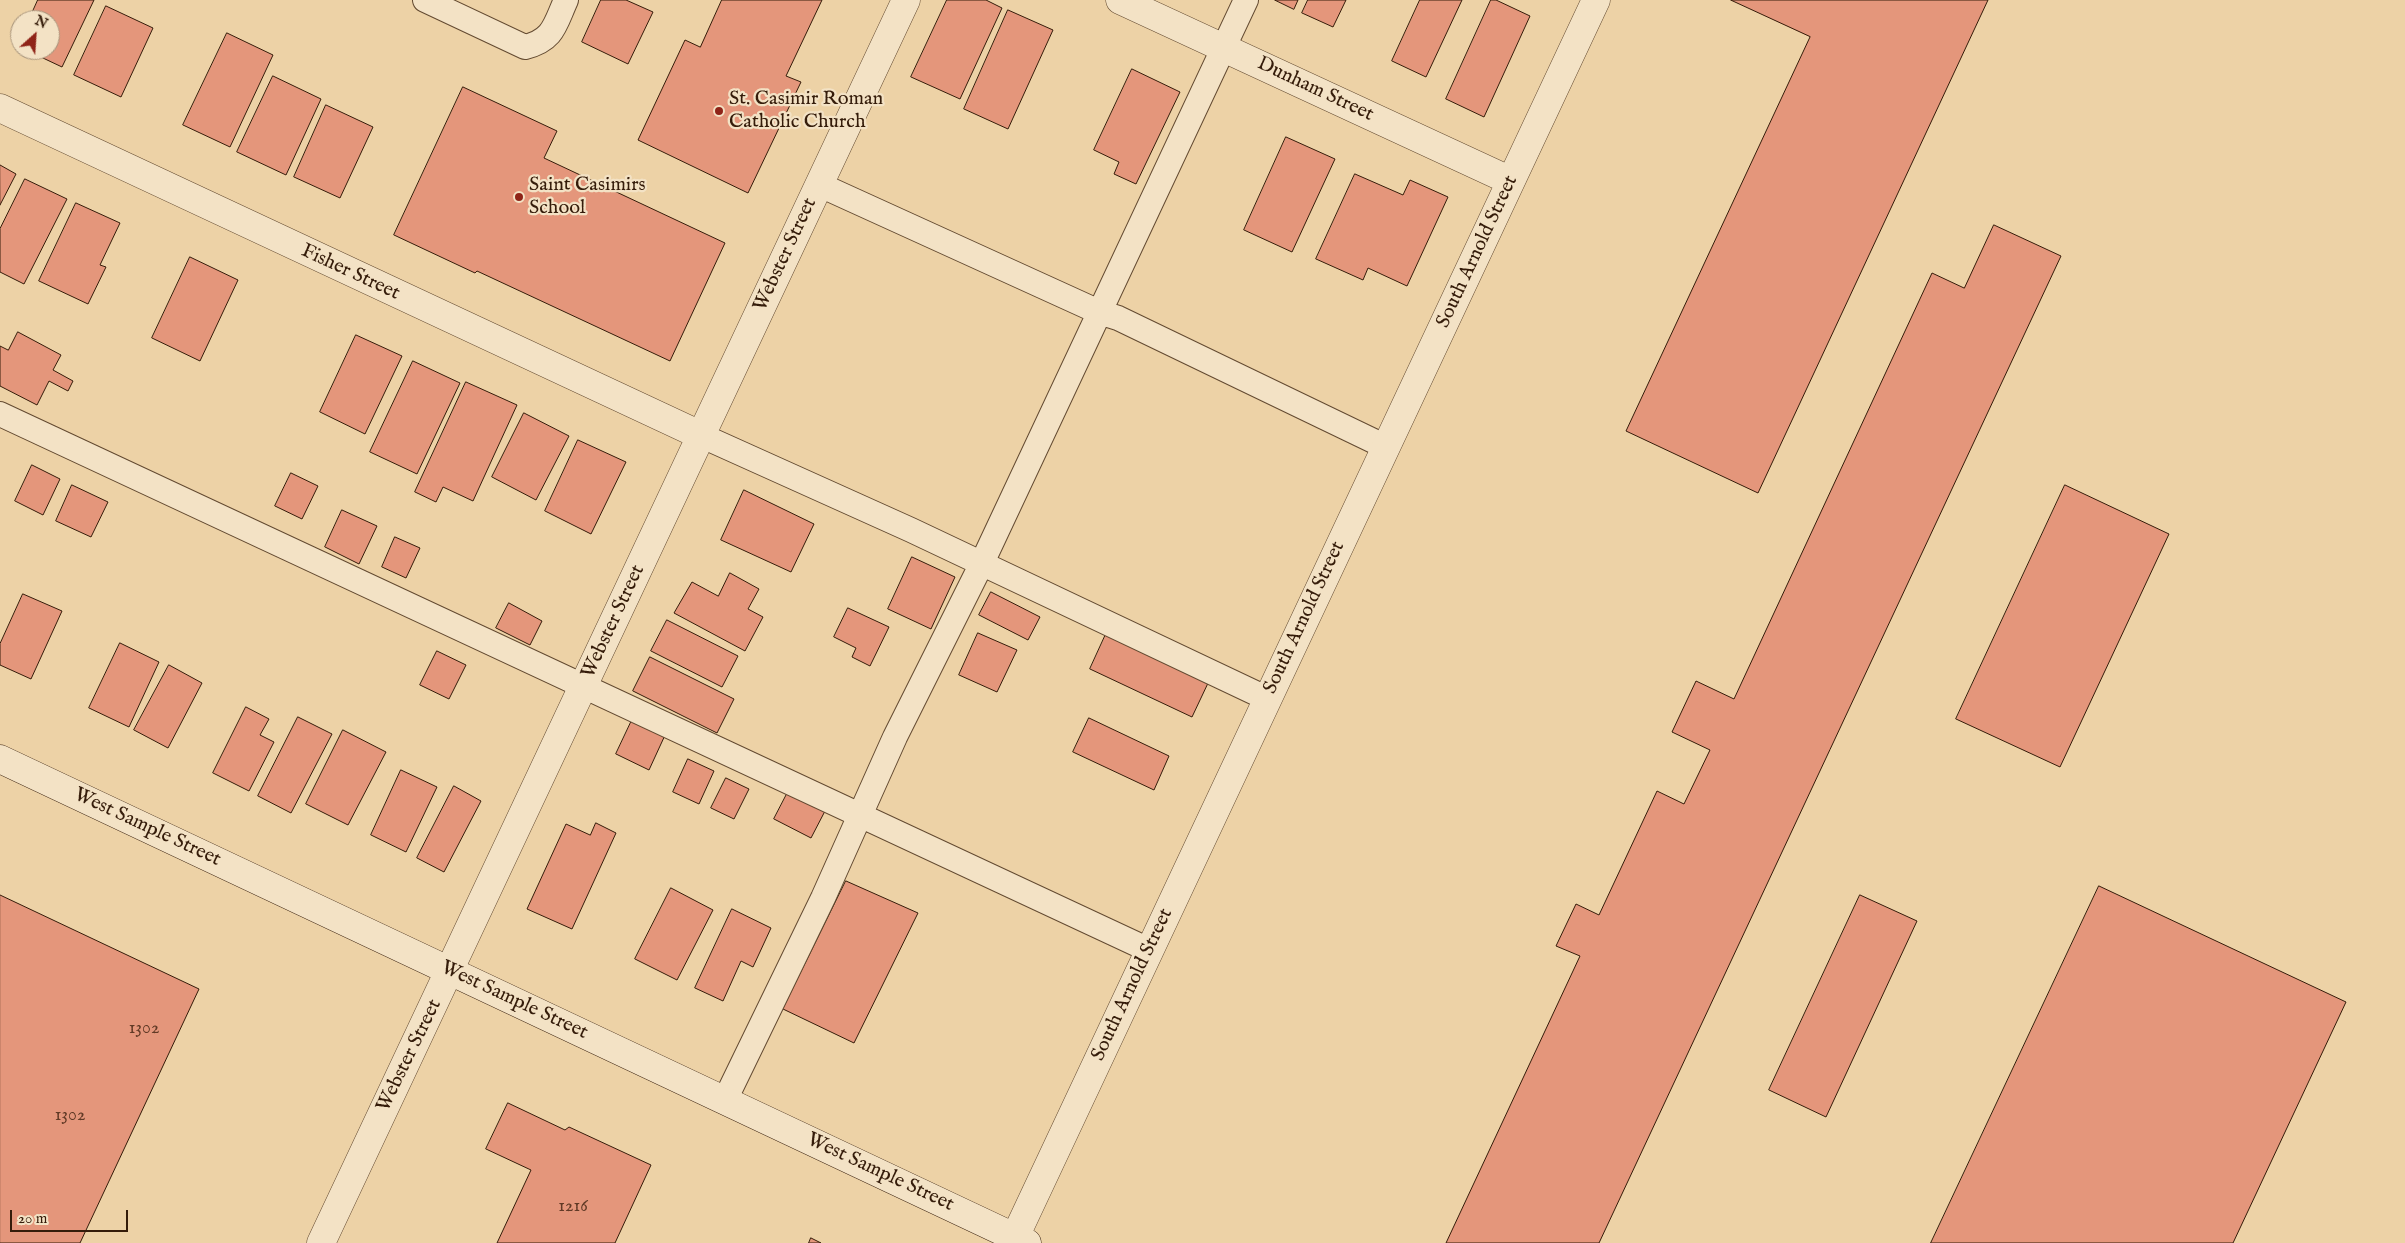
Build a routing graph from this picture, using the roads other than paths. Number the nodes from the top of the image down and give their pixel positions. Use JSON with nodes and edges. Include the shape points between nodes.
{"nodes":[{"id":1,"x":425,"y":0,"type":"edge"},
{"id":2,"x":566,"y":0,"type":"edge"},
{"id":3,"x":906,"y":0,"type":"edge"},
{"id":4,"x":1120,"y":0,"type":"edge"},
{"id":5,"x":1246,"y":0,"type":"edge"},
{"id":6,"x":1596,"y":0,"type":"edge"},
{"id":7,"x":1223,"y":48,"type":"junction"},
{"id":8,"x":0,"y":108,"type":"edge"},
{"id":9,"x":1511,"y":181,"type":"junction"},
{"id":10,"x":820,"y":185,"type":"junction"},
{"id":11,"x":1099,"y":312,"type":"junction"},
{"id":12,"x":0,"y":414,"type":"edge"},
{"id":13,"x":700,"y":435,"type":"junction"},
{"id":14,"x":1386,"y":446,"type":"junction"},
{"id":15,"x":982,"y":565,"type":"junction"},
{"id":16,"x":583,"y":688,"type":"junction"},
{"id":17,"x":1268,"y":698,"type":"junction"},
{"id":18,"x":0,"y":759,"type":"edge"},
{"id":19,"x":858,"y":816,"type":"junction"},
{"id":20,"x":1149,"y":950,"type":"junction"},
{"id":21,"x":450,"y":971,"type":"junction"},
{"id":22,"x":724,"y":1100,"type":"junction"},
{"id":23,"x":1021,"y":1240,"type":"edge"},
{"id":24,"x":321,"y":1243,"type":"edge"}],
"edges":[{"from":1,"to":2,"type":"lane","via":[[525,47],[540,43],[550,34]]},
{"from":3,"to":10,"type":"street","name":"Webster Street"},
{"from":4,"to":7,"type":"street","name":"Dunham Street"},
{"from":5,"to":7,"type":"lane"},
{"from":6,"to":9,"type":"street","name":"South Arnold Street"},
{"from":7,"to":9,"type":"street","name":"Dunham Street"},
{"from":7,"to":11,"type":"lane"},
{"from":8,"to":13,"type":"street","name":"Fisher Street"},
{"from":9,"to":14,"type":"street","name":"South Arnold Street"},
{"from":10,"to":11,"type":"lane"},
{"from":10,"to":13,"type":"street","name":"Webster Street"},
{"from":11,"to":14,"type":"lane","via":[[1118,318]]},
{"from":11,"to":15,"type":"lane"},
{"from":12,"to":16,"type":"lane"},
{"from":13,"to":15,"type":"lane"},
{"from":13,"to":16,"type":"street","name":"Webster Street"},
{"from":14,"to":17,"type":"street","name":"South Arnold Street"},
{"from":15,"to":17,"type":"lane"},
{"from":15,"to":19,"type":"lane"},
{"from":16,"to":19,"type":"lane"},
{"from":16,"to":21,"type":"street","name":"Webster Street"},
{"from":17,"to":20,"type":"street","name":"South Arnold Street"},
{"from":18,"to":21,"type":"street","name":"West Sample Street"},
{"from":19,"to":20,"type":"lane"},
{"from":19,"to":22,"type":"lane","via":[[823,898]]},
{"from":20,"to":23,"type":"street","name":"South Arnold Street"},
{"from":21,"to":22,"type":"street","name":"West Sample Street"},
{"from":21,"to":24,"type":"street","name":"Webster Street"},
{"from":22,"to":23,"type":"street","name":"West Sample Street"}]}
